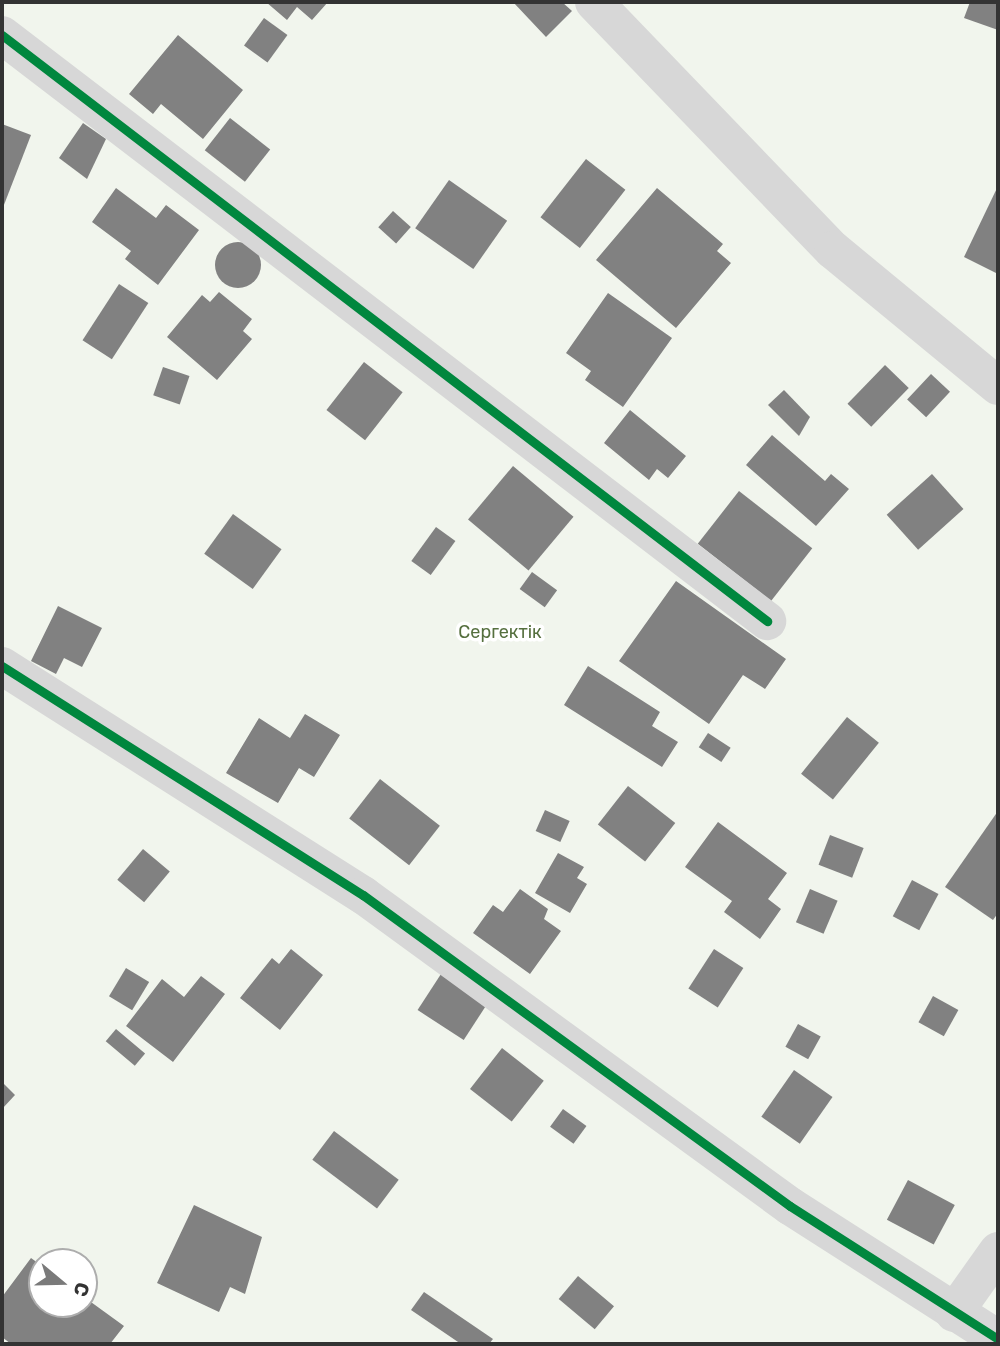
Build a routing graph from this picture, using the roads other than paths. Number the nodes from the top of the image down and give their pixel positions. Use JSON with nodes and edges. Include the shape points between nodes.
{"nodes":[{"id":1,"x":594,"y":2,"type":"edge"},
{"id":2,"x":2,"y":35,"type":"edge"},
{"id":3,"x":998,"y":386,"type":"edge"},
{"id":4,"x":767,"y":621,"type":"dead end"},
{"id":5,"x":2,"y":666,"type":"edge"},
{"id":6,"x":998,"y":1251,"type":"edge"},
{"id":7,"x":954,"y":1313,"type":"junction"},
{"id":8,"x":998,"y":1339,"type":"edge"}],
"edges":[{"from":1,"to":3,"type":"street","via":[[833,250]]},
{"from":2,"to":4,"type":"street"},
{"from":5,"to":7,"type":"street","via":[[363,895],[790,1206]]},
{"from":6,"to":7,"type":"street"},
{"from":7,"to":8,"type":"street"}]}
